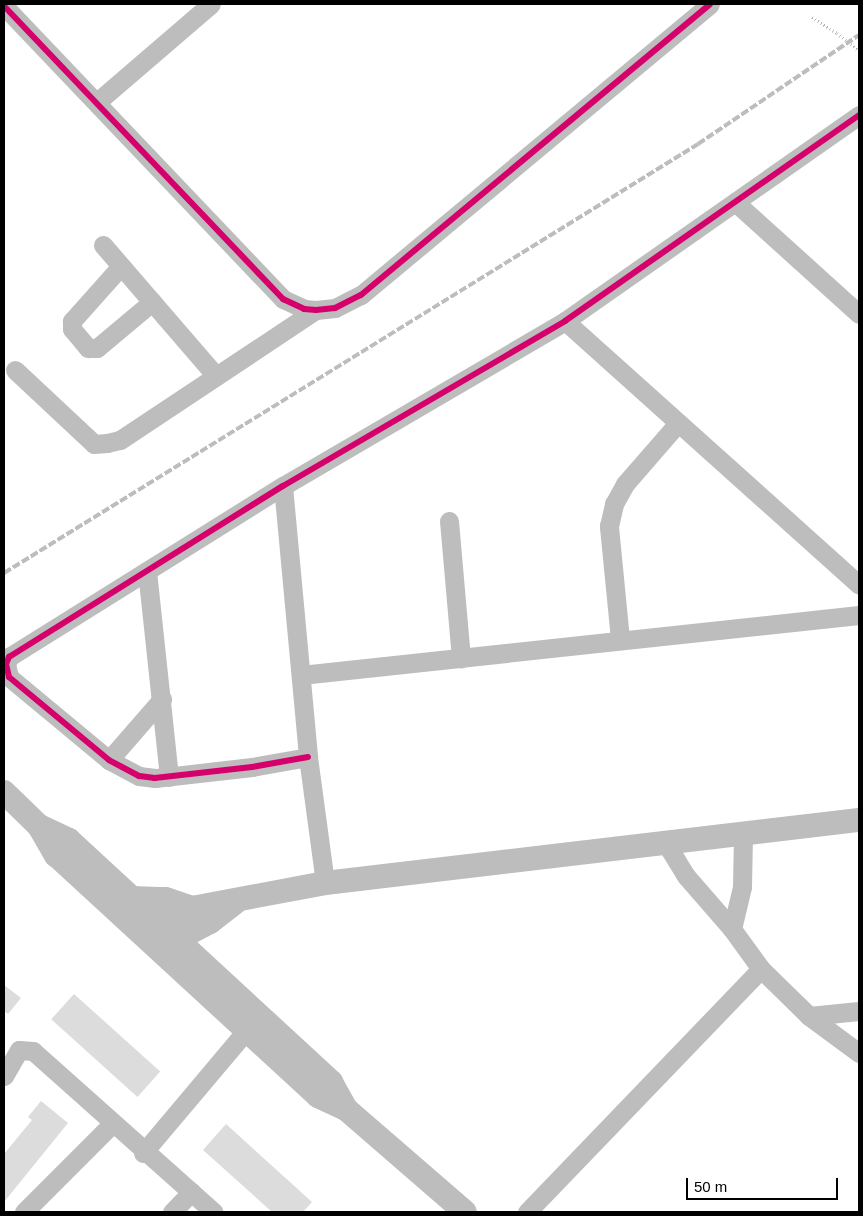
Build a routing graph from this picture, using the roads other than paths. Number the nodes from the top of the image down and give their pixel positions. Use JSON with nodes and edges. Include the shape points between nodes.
{"nodes":[{"id":1,"x":710,"y":4,"type":"edge"},
{"id":2,"x":205,"y":5,"type":"edge"},
{"id":3,"x":4,"y":6,"type":"edge"},
{"id":4,"x":97,"y":102,"type":"junction"},
{"id":5,"x":859,"y":115,"type":"edge"},
{"id":6,"x":735,"y":202,"type":"junction"},
{"id":7,"x":103,"y":245,"type":"dead end"},
{"id":8,"x":121,"y":266,"type":"junction"},
{"id":9,"x":152,"y":302,"type":"junction"},
{"id":10,"x":316,"y":310,"type":"junction"},
{"id":11,"x":858,"y":311,"type":"edge"},
{"id":12,"x":565,"y":321,"type":"junction"},
{"id":13,"x":15,"y":370,"type":"dead end"},
{"id":14,"x":216,"y":376,"type":"junction"},
{"id":15,"x":678,"y":423,"type":"junction"},
{"id":16,"x":282,"y":486,"type":"junction"},
{"id":17,"x":449,"y":521,"type":"dead end"},
{"id":18,"x":147,"y":571,"type":"junction"},
{"id":19,"x":859,"y":585,"type":"edge"},
{"id":20,"x":859,"y":616,"type":"edge"},
{"id":21,"x":620,"y":639,"type":"junction"},
{"id":22,"x":461,"y":658,"type":"junction"},
{"id":23,"x":301,"y":675,"type":"junction"},
{"id":24,"x":162,"y":699,"type":"junction"},
{"id":25,"x":308,"y":757,"type":"junction"},
{"id":26,"x":109,"y":760,"type":"junction"},
{"id":27,"x":169,"y":776,"type":"junction"},
{"id":28,"x":4,"y":792,"type":"edge"},
{"id":29,"x":859,"y":820,"type":"edge"},
{"id":30,"x":39,"y":826,"type":"junction"},
{"id":31,"x":743,"y":833,"type":"junction"},
{"id":32,"x":664,"y":840,"type":"junction"},
{"id":33,"x":325,"y":883,"type":"junction"},
{"id":34,"x":131,"y":898,"type":"junction"},
{"id":35,"x":201,"y":915,"type":"junction"},
{"id":36,"x":732,"y":929,"type":"junction"},
{"id":37,"x":161,"y":938,"type":"junction"},
{"id":38,"x":202,"y":963,"type":"junction"},
{"id":39,"x":761,"y":969,"type":"junction"},
{"id":40,"x":859,"y":1011,"type":"edge"},
{"id":41,"x":809,"y":1016,"type":"junction"},
{"id":42,"x":253,"y":1022,"type":"junction"},
{"id":43,"x":859,"y":1053,"type":"edge"},
{"id":44,"x":4,"y":1076,"type":"edge"},
{"id":45,"x":112,"y":1124,"type":"junction"},
{"id":46,"x":143,"y":1152,"type":"junction"},
{"id":47,"x":190,"y":1192,"type":"junction"},
{"id":48,"x":24,"y":1212,"type":"edge"},
{"id":49,"x":172,"y":1212,"type":"edge"},
{"id":50,"x":214,"y":1212,"type":"edge"},
{"id":51,"x":465,"y":1212,"type":"edge"},
{"id":52,"x":526,"y":1212,"type":"edge"}],
"edges":[{"from":1,"to":10,"type":"street","via":[[361,295],[335,308]]},
{"from":2,"to":4,"type":"street"},
{"from":3,"to":4,"type":"street"},
{"from":4,"to":10,"type":"street","via":[[283,299],[304,309]]},
{"from":5,"to":6,"type":"street"},
{"from":6,"to":11,"type":"street"},
{"from":6,"to":12,"type":"street"},
{"from":7,"to":8,"type":"street"},
{"from":8,"to":9,"type":"street"},
{"from":8,"to":9,"type":"street","via":[[72,321],[72,329],[88,348],[97,348]]},
{"from":9,"to":14,"type":"street"},
{"from":10,"to":14,"type":"street"},
{"from":12,"to":15,"type":"street"},
{"from":12,"to":16,"type":"street"},
{"from":13,"to":14,"type":"street","via":[[94,444],[120,440]]},
{"from":15,"to":19,"type":"street"},
{"from":15,"to":21,"type":"street","via":[[625,484],[610,518],[609,544]]},
{"from":16,"to":18,"type":"street"},
{"from":16,"to":23,"type":"street"},
{"from":17,"to":22,"type":"street"},
{"from":18,"to":24,"type":"street"},
{"from":18,"to":26,"type":"street","via":[[9,657],[6,664],[8,677]]},
{"from":20,"to":21,"type":"street"},
{"from":21,"to":22,"type":"street"},
{"from":22,"to":23,"type":"street"},
{"from":23,"to":25,"type":"street"},
{"from":24,"to":26,"type":"street"},
{"from":24,"to":27,"type":"street"},
{"from":25,"to":27,"type":"street","via":[[252,768]]},
{"from":25,"to":33,"type":"street"},
{"from":26,"to":27,"type":"street","via":[[139,776]]},
{"from":28,"to":30,"type":"street"},
{"from":29,"to":31,"type":"street"},
{"from":30,"to":34,"type":"street","via":[[69,840]]},
{"from":30,"to":37,"type":"street","via":[[56,855]]},
{"from":31,"to":32,"type":"street"},
{"from":31,"to":36,"type":"street","via":[[742,887]]},
{"from":32,"to":33,"type":"street"},
{"from":32,"to":36,"type":"street","via":[[686,876]]},
{"from":33,"to":35,"type":"street","via":[[238,901]]},
{"from":34,"to":35,"type":"street","via":[[166,899]]},
{"from":34,"to":37,"type":"street"},
{"from":35,"to":37,"type":"street"},
{"from":35,"to":38,"type":"street"},
{"from":36,"to":39,"type":"street"},
{"from":37,"to":38,"type":"street"},
{"from":37,"to":42,"type":"street"},
{"from":38,"to":42,"type":"street"},
{"from":39,"to":41,"type":"street"},
{"from":39,"to":52,"type":"street"},
{"from":40,"to":41,"type":"street"},
{"from":41,"to":43,"type":"street"},
{"from":42,"to":46,"type":"street"},
{"from":42,"to":51,"type":"street","via":[[338,1089],[346,1109]]},
{"from":44,"to":45,"type":"street","via":[[19,1050],[33,1051]]},
{"from":45,"to":46,"type":"street"},
{"from":45,"to":48,"type":"street"},
{"from":46,"to":47,"type":"street"},
{"from":47,"to":49,"type":"street"},
{"from":47,"to":50,"type":"street"}]}
